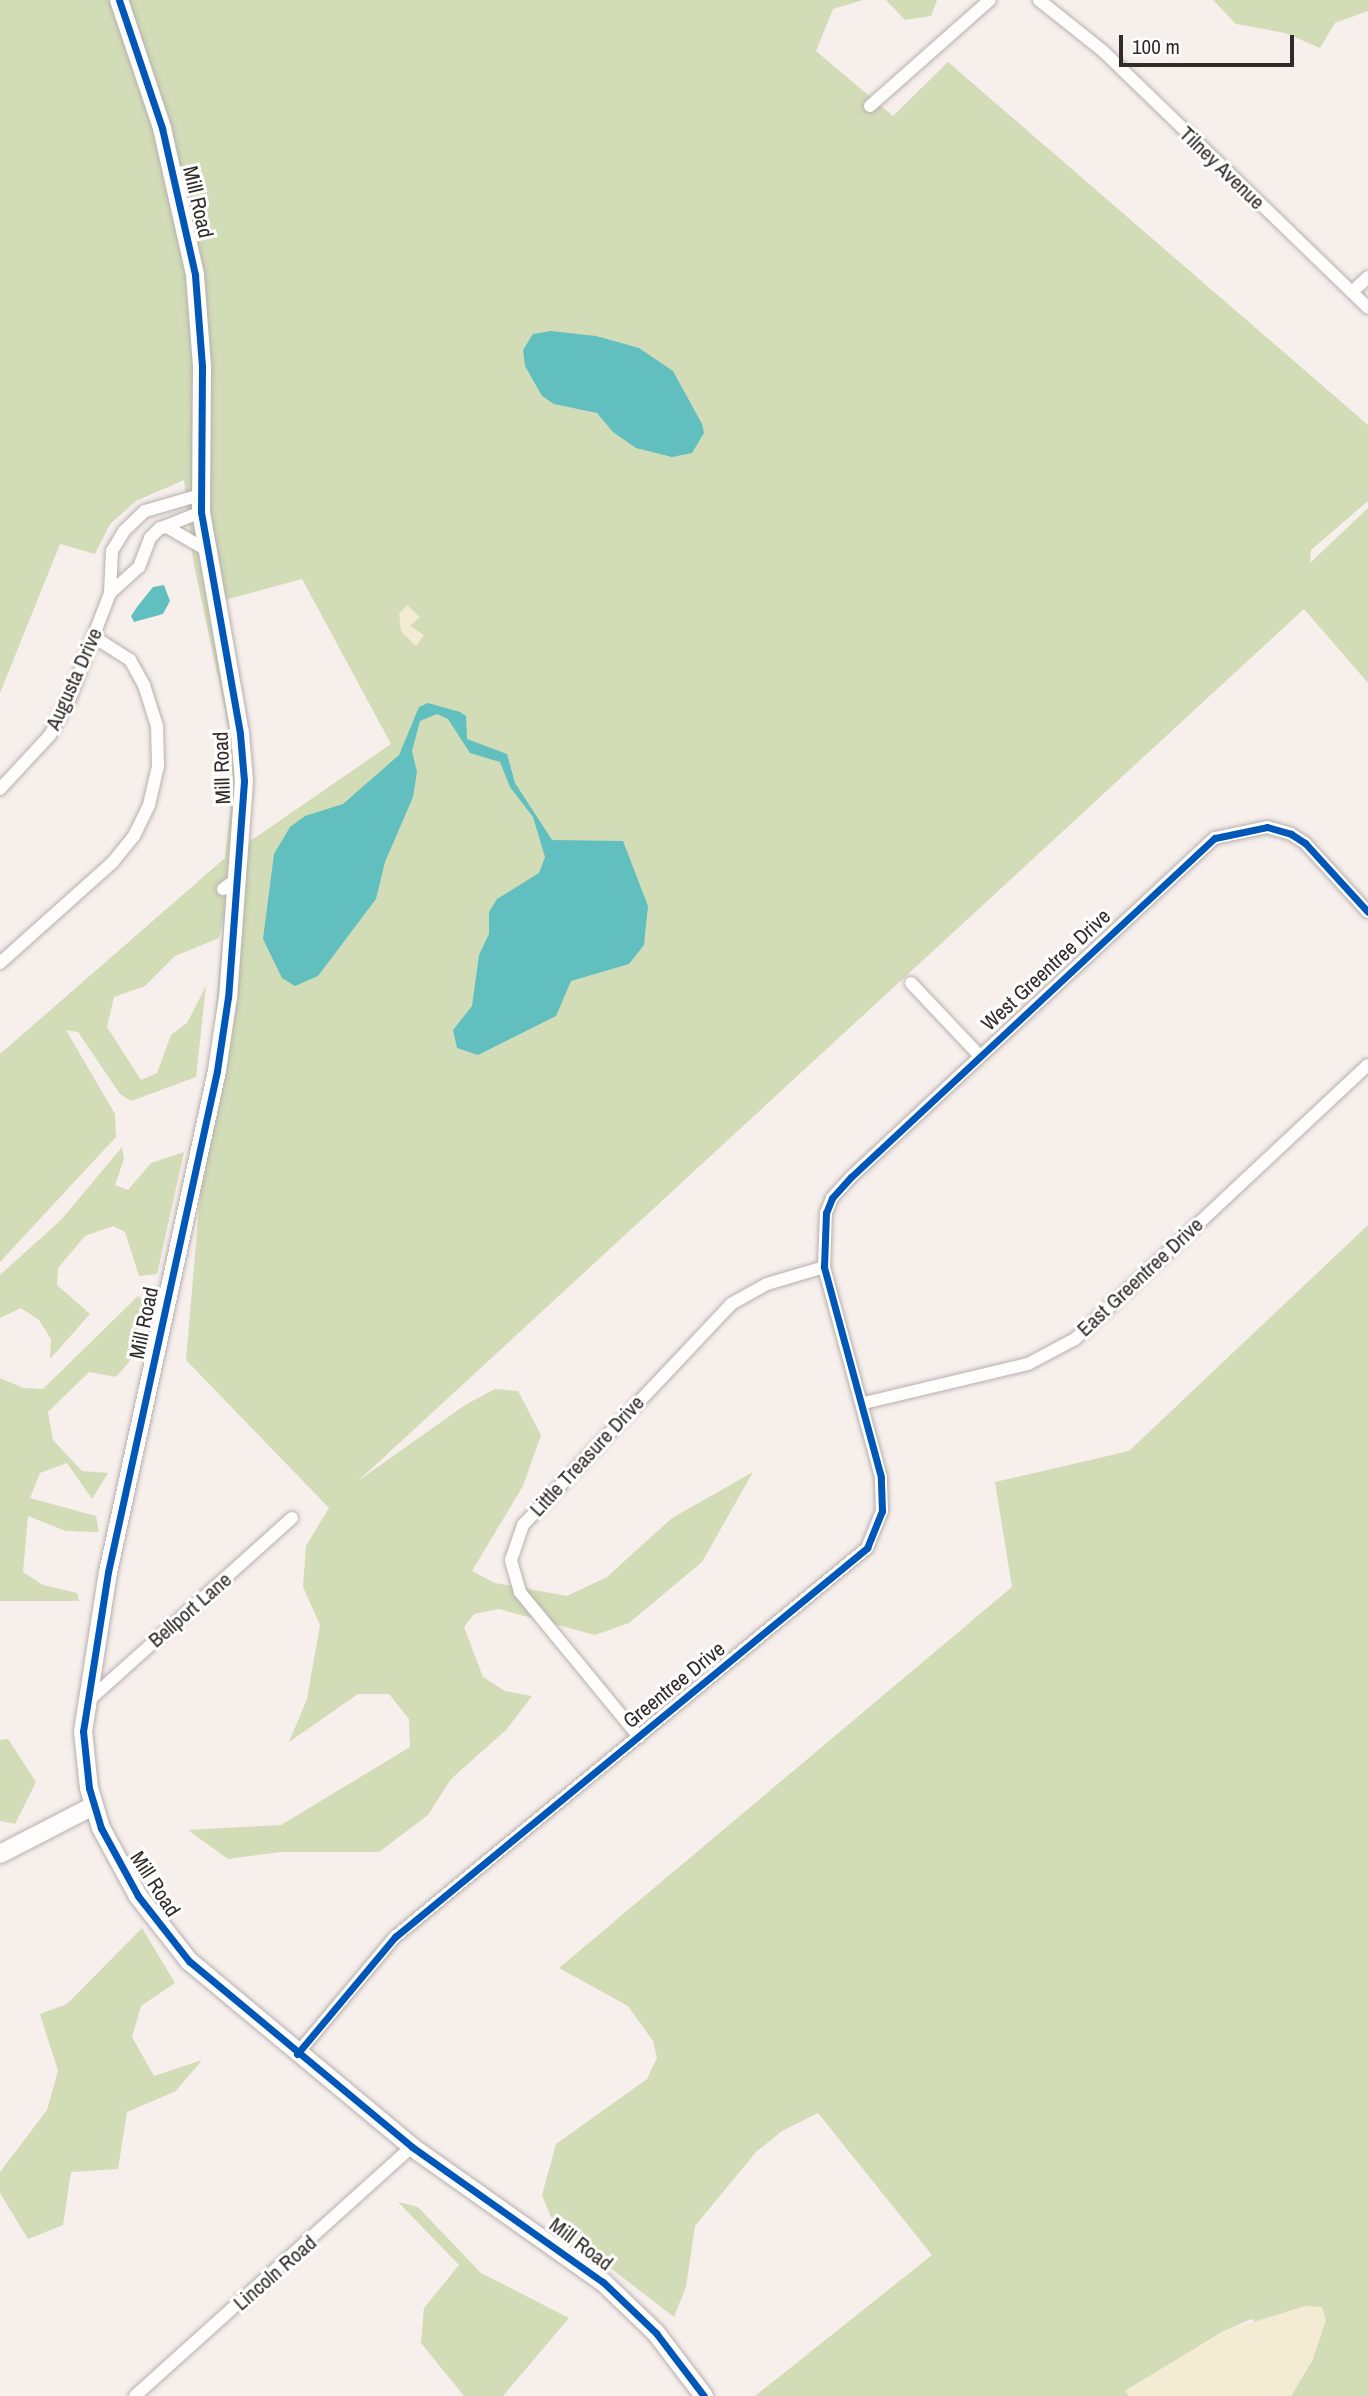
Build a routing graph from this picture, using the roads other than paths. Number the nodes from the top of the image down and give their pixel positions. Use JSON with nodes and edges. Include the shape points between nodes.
{"nodes":[{"id":1,"x":119,"y":0,"type":"edge"},
{"id":2,"x":990,"y":0,"type":"edge"},
{"id":3,"x":1039,"y":0,"type":"edge"},
{"id":4,"x":870,"y":106,"type":"dead end"},
{"id":5,"x":1368,"y":277,"type":"edge"},
{"id":6,"x":1352,"y":292,"type":"junction"},
{"id":7,"x":1368,"y":308,"type":"edge"},
{"id":8,"x":201,"y":504,"type":"junction"},
{"id":9,"x":160,"y":528,"type":"junction"},
{"id":10,"x":205,"y":549,"type":"junction"},
{"id":11,"x":110,"y":593,"type":"junction"},
{"id":12,"x":94,"y":637,"type":"junction"},
{"id":13,"x":0,"y":789,"type":"edge"},
{"id":14,"x":1368,"y":912,"type":"edge"},
{"id":15,"x":0,"y":963,"type":"edge"},
{"id":16,"x":911,"y":983,"type":"dead end"},
{"id":17,"x":980,"y":1056,"type":"junction"},
{"id":18,"x":1368,"y":1065,"type":"edge"},
{"id":19,"x":824,"y":1267,"type":"junction"},
{"id":20,"x":864,"y":1403,"type":"junction"},
{"id":21,"x":292,"y":1518,"type":"dead end"},
{"id":22,"x":88,"y":1701,"type":"junction"},
{"id":23,"x":639,"y":1737,"type":"junction"},
{"id":24,"x":93,"y":1806,"type":"junction"},
{"id":25,"x":1,"y":1853,"type":"edge"},
{"id":26,"x":297,"y":2054,"type":"junction"},
{"id":27,"x":412,"y":2147,"type":"junction"},
{"id":28,"x":135,"y":2396,"type":"edge"},
{"id":29,"x":704,"y":2396,"type":"edge"}],
"edges":[{"from":1,"to":8,"type":"main road","name":"Mill Road","via":[[162,128],[195,275],[202,367]]},
{"from":2,"to":4,"type":"street"},
{"from":3,"to":6,"type":"street","name":"Tilney Avenue"},
{"from":5,"to":6,"type":"street"},
{"from":6,"to":7,"type":"street","name":"Tilney Avenue"},
{"from":8,"to":9,"type":"street"},
{"from":8,"to":10,"type":"main road","name":"Mill Road"},
{"from":8,"to":11,"type":"street","name":"Augusta Drive","via":[[145,512],[124,531],[112,551]]},
{"from":9,"to":10,"type":"street","via":[[167,527]]},
{"from":9,"to":11,"type":"street","name":"Augusta Drive","via":[[150,538],[139,566]]},
{"from":10,"to":22,"type":"main road","name":"Mill Road","via":[[240,734],[244,781],[230,883],[228,997],[208,1127],[107,1573]]},
{"from":11,"to":12,"type":"street","name":"Augusta Drive"},
{"from":12,"to":13,"type":"street","name":"Augusta Drive","via":[[50,735]]},
{"from":12,"to":15,"type":"street","via":[[130,660],[144,685],[157,726],[158,766],[149,805],[134,836],[112,863]]},
{"from":14,"to":17,"type":"street","name":"West Greentree Drive","via":[[1305,843],[1291,834],[1267,827],[1215,838]]},
{"from":16,"to":17,"type":"street"},
{"from":17,"to":19,"type":"street","name":"West Greentree Drive","via":[[832,1198],[823,1234]]},
{"from":18,"to":20,"type":"street","name":"East Greentree Drive","via":[[1075,1339],[1028,1364]]},
{"from":19,"to":20,"type":"street","name":"Greentree Drive"},
{"from":19,"to":23,"type":"street","name":"Little Treasure Drive","via":[[767,1284],[731,1304],[523,1525],[511,1560],[520,1592]]},
{"from":20,"to":23,"type":"street","name":"Greentree Drive","via":[[883,1492],[882,1511],[867,1548]]},
{"from":21,"to":22,"type":"street","name":"Bellport Lane"},
{"from":22,"to":24,"type":"main road","name":"Mill Road","via":[[83,1752]]},
{"from":23,"to":26,"type":"street","name":"Greentree Drive","via":[[395,1937]]},
{"from":24,"to":25,"type":"main road"},
{"from":24,"to":26,"type":"main road","name":"Mill Road","via":[[138,1896],[174,1944],[207,1979]]},
{"from":26,"to":27,"type":"main road","name":"Mill Road"},
{"from":27,"to":28,"type":"street","name":"Lincoln Road"},
{"from":27,"to":29,"type":"main road","name":"Mill Road","via":[[557,2246],[622,2298],[673,2352]]}]}
